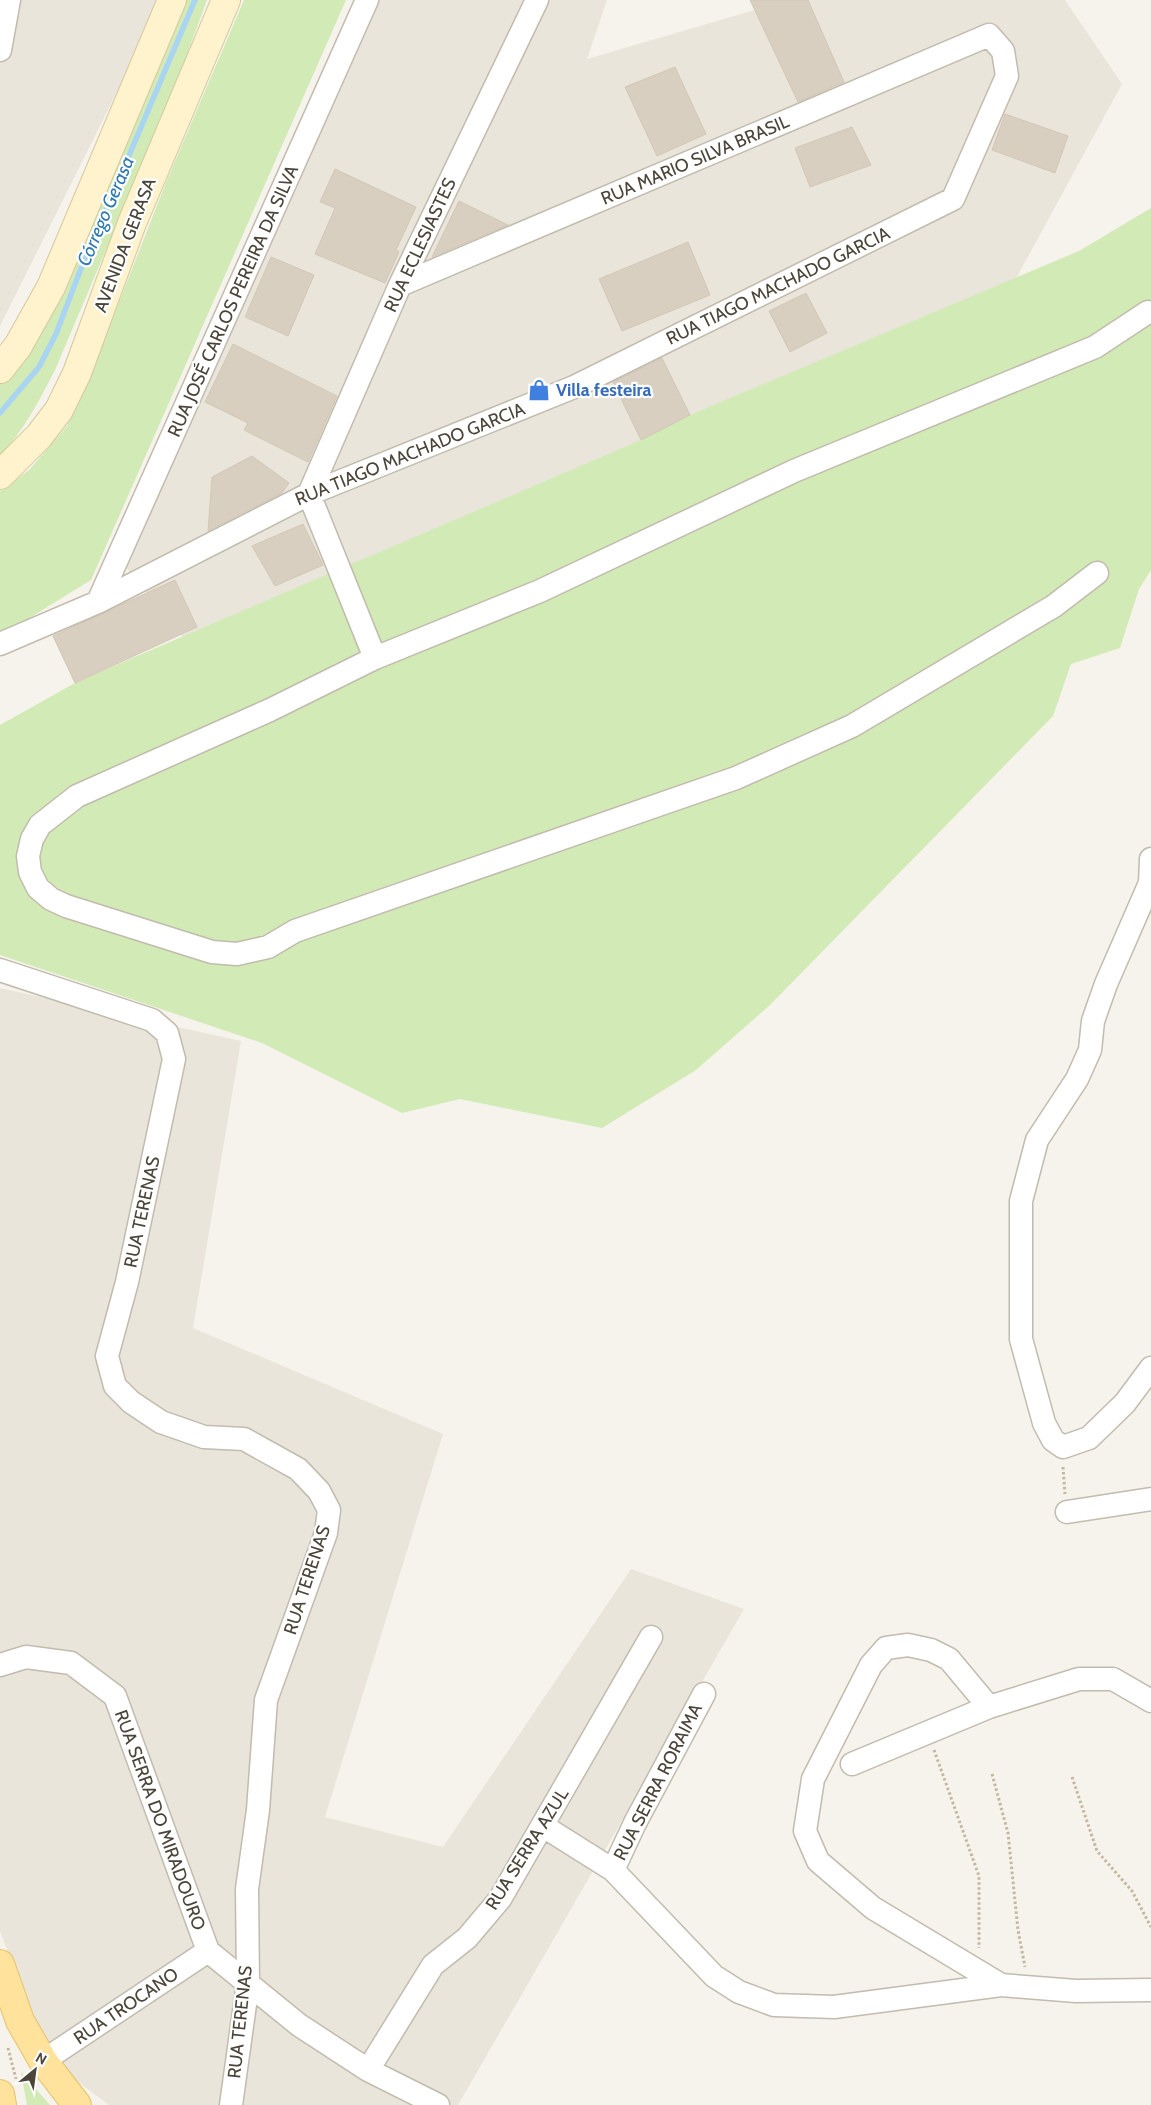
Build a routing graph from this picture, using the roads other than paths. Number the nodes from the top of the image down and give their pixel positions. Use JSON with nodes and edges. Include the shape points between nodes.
{"nodes":[{"id":1,"x":9,"y":0,"type":"edge"},
{"id":2,"x":172,"y":0,"type":"edge"},
{"id":3,"x":226,"y":0,"type":"edge"},
{"id":4,"x":368,"y":0,"type":"edge"},
{"id":5,"x":537,"y":0,"type":"edge"},
{"id":6,"x":989,"y":35,"type":"joint"},
{"id":7,"x":0,"y":50,"type":"edge"},
{"id":8,"x":400,"y":285,"type":"junction"},
{"id":9,"x":1148,"y":312,"type":"dead end"},
{"id":10,"x":0,"y":369,"type":"edge"},
{"id":11,"x":0,"y":475,"type":"edge"},
{"id":12,"x":309,"y":494,"type":"junction"},
{"id":13,"x":1097,"y":573,"type":"dead end"},
{"id":14,"x":98,"y":602,"type":"junction"},
{"id":15,"x":0,"y":644,"type":"edge"},
{"id":16,"x":375,"y":658,"type":"junction"},
{"id":17,"x":1151,"y":859,"type":"edge"},
{"id":18,"x":0,"y":970,"type":"edge"},
{"id":19,"x":1151,"y":1368,"type":"edge"},
{"id":20,"x":1151,"y":1499,"type":"edge"},
{"id":21,"x":1068,"y":1512,"type":"road end"},
{"id":22,"x":651,"y":1637,"type":"dead end"},
{"id":23,"x":0,"y":1665,"type":"edge"},
{"id":24,"x":704,"y":1694,"type":"dead end"},
{"id":25,"x":1151,"y":1701,"type":"edge"},
{"id":26,"x":989,"y":1707,"type":"junction"},
{"id":27,"x":852,"y":1764,"type":"dead end"},
{"id":28,"x":543,"y":1826,"type":"junction"},
{"id":29,"x":613,"y":1870,"type":"junction"},
{"id":30,"x":208,"y":1951,"type":"junction"},
{"id":31,"x":0,"y":1964,"type":"edge"},
{"id":32,"x":248,"y":1983,"type":"junction"},
{"id":33,"x":1001,"y":1985,"type":"junction"},
{"id":34,"x":1151,"y":1990,"type":"edge"},
{"id":35,"x":43,"y":2061,"type":"junction"},
{"id":36,"x":368,"y":2070,"type":"junction"},
{"id":37,"x":76,"y":2105,"type":"edge"},
{"id":38,"x":231,"y":2105,"type":"edge"},
{"id":39,"x":438,"y":2105,"type":"edge"}],
"edges":[{"from":1,"to":7,"type":"street"},
{"from":2,"to":10,"type":"main road","via":[[51,287],[18,346]]},
{"from":3,"to":11,"type":"main road","name":"AVENIDA GERASA","via":[[132,223],[77,373],[59,410],[39,436]]},
{"from":4,"to":14,"type":"street","name":"RUA JOSÉ CARLOS PEREIRA DA SILVA"},
{"from":5,"to":8,"type":"street","name":"RUA ECLESIASTES"},
{"from":6,"to":8,"type":"street","name":"RUA MARIO SILVA BRASIL"},
{"from":6,"to":12,"type":"street","name":"RUA TIAGO MACHADO GARCIA","via":[[1003,51],[1007,76],[953,198],[574,387]]},
{"from":8,"to":12,"type":"street","name":"RUA ECLESIASTES"},
{"from":9,"to":16,"type":"street","via":[[1095,347],[794,471],[540,591]]},
{"from":12,"to":14,"type":"street","name":"RUA TIAGO MACHADO GARCIA"},
{"from":12,"to":16,"type":"street"},
{"from":13,"to":16,"type":"street","via":[[1046,611],[852,726],[736,778],[295,931],[268,947],[237,954],[212,952],[66,906],[38,888],[30,872],[28,856],[32,839],[40,825],[77,796],[270,710]]},
{"from":14,"to":15,"type":"street","name":"RUA TIAGO MACHADO GARCIA"},
{"from":17,"to":19,"type":"street","via":[[1150,883],[1106,984],[1093,1021],[1090,1050],[1077,1079],[1037,1140],[1021,1201],[1021,1339],[1044,1423],[1054,1440],[1063,1447],[1090,1438],[1126,1404]]},
{"from":18,"to":32,"type":"street","name":"RUA TERENAS","via":[[152,1020],[167,1033],[174,1059],[127,1282],[107,1356],[115,1386],[131,1402],[161,1422],[204,1436],[244,1439],[276,1456],[298,1469],[319,1491],[329,1510],[326,1533],[266,1700],[258,1810],[247,1889]]},
{"from":20,"to":21,"type":"street"},
{"from":22,"to":28,"type":"street","name":"RUA SERRA AZUL"},
{"from":23,"to":30,"type":"street","name":"RUA SERRA DO MIRADOURO","via":[[26,1657],[71,1663],[115,1696]]},
{"from":24,"to":29,"type":"street","name":"RUA SERRA RORAIMA"},
{"from":25,"to":26,"type":"street","via":[[1113,1679],[1079,1679]]},
{"from":26,"to":27,"type":"street"},
{"from":26,"to":33,"type":"street","name":"RUA SERRA RORAIMA","via":[[949,1659],[908,1645],[886,1648],[871,1665],[813,1779],[805,1831],[818,1861],[873,1908]]},
{"from":28,"to":29,"type":"street","name":"RUA SERRA RORAIMA"},
{"from":28,"to":36,"type":"street","name":"RUA SERRA AZUL","via":[[500,1899],[467,1938],[433,1965]]},
{"from":29,"to":33,"type":"street","name":"RUA SERRA RORAIMA","via":[[714,1976],[739,1992],[774,2005],[834,2007]]},
{"from":30,"to":32,"type":"street"},
{"from":30,"to":35,"type":"street","name":"RUA TROCANO"},
{"from":31,"to":35,"type":"main road","via":[[20,2021]]},
{"from":32,"to":36,"type":"street","via":[[299,2025]]},
{"from":32,"to":38,"type":"street","name":"RUA TERENAS"},
{"from":33,"to":34,"type":"street","name":"RUA SERRA RORAIMA","via":[[1076,1991]]},
{"from":35,"to":37,"type":"main road"},
{"from":36,"to":39,"type":"street"}]}
